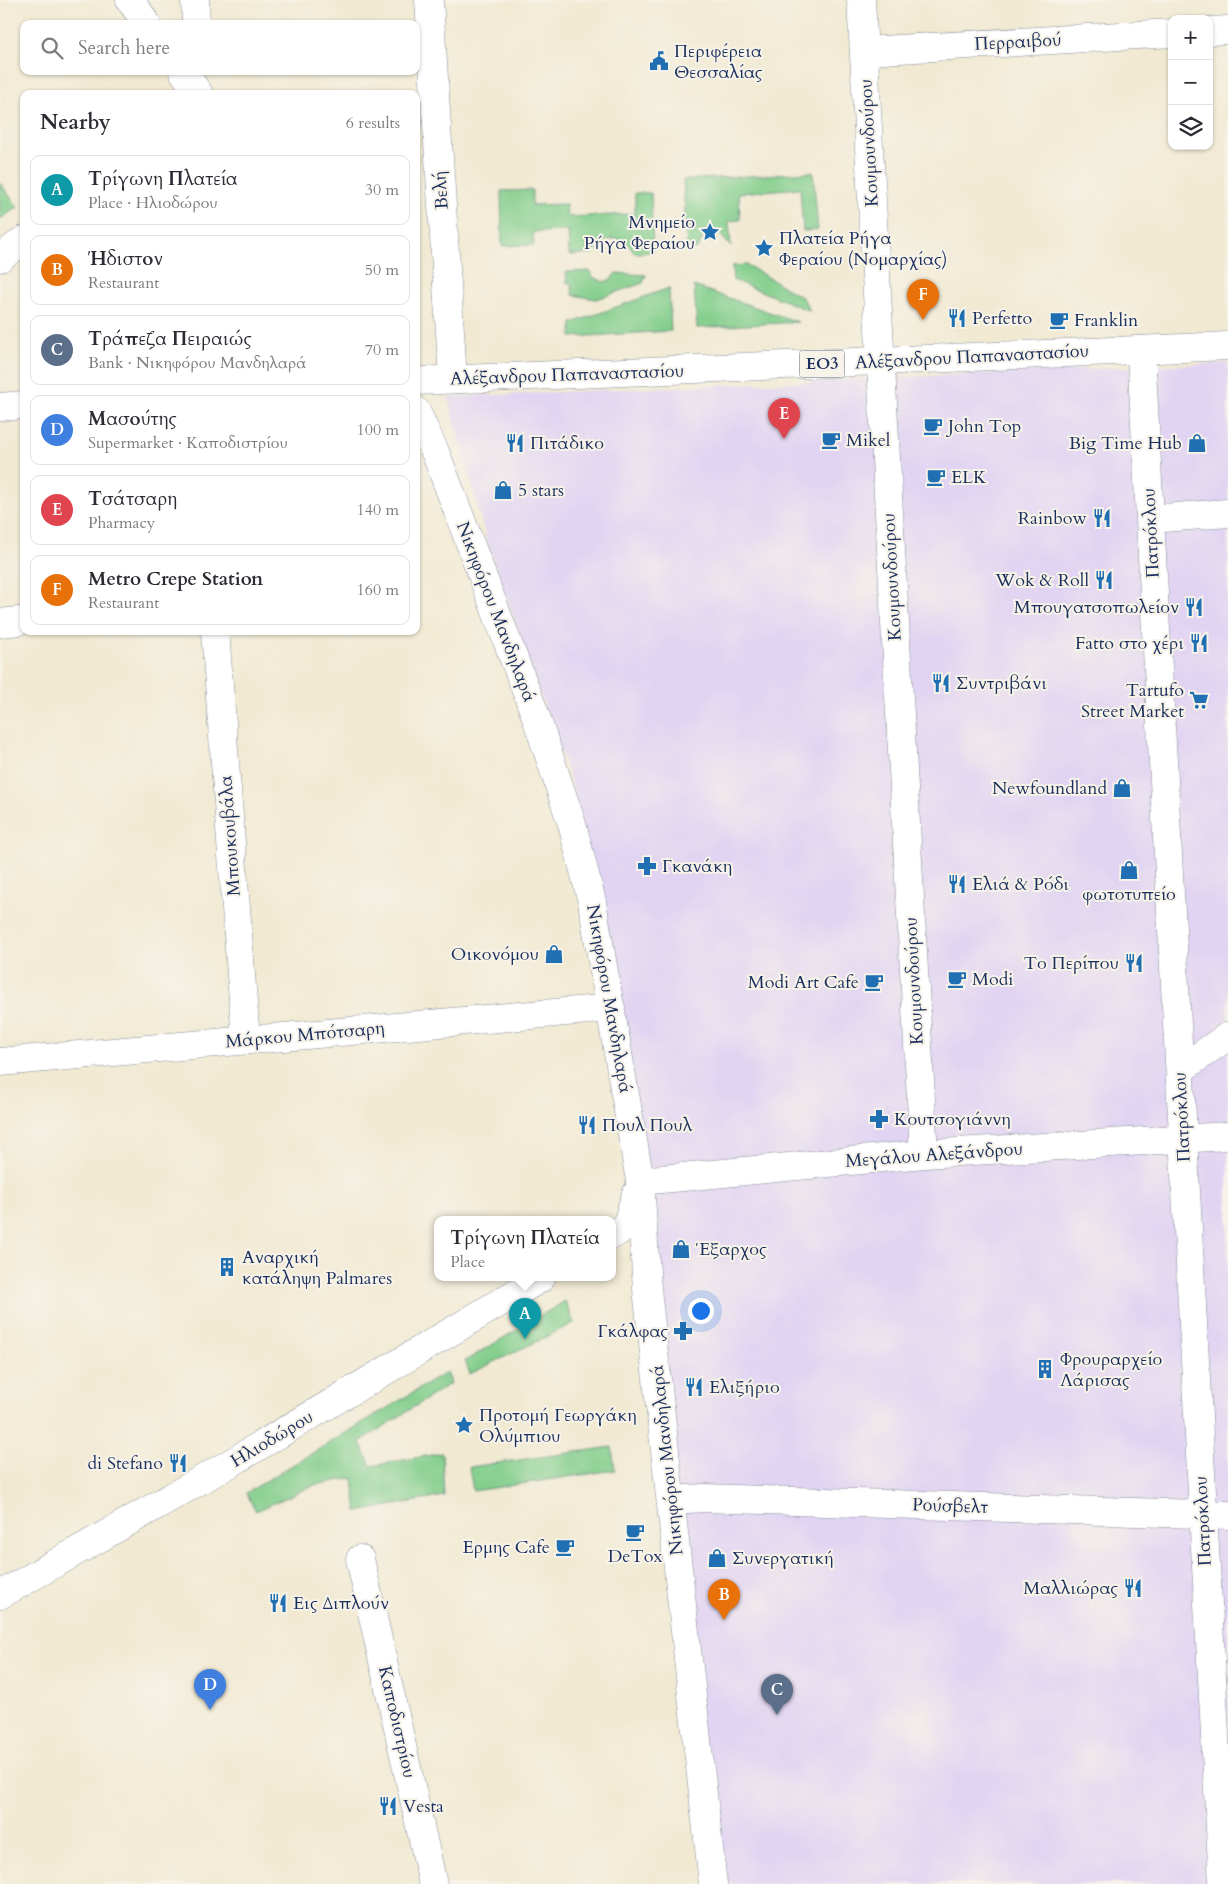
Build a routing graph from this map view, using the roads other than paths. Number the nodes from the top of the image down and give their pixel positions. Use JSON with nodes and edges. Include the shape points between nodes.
{"nodes":[{"id":1,"x":130,"y":0,"type":"edge"},
{"id":2,"x":195,"y":0,"type":"edge"},
{"id":3,"x":429,"y":0,"type":"edge"},
{"id":4,"x":861,"y":0,"type":"edge"},
{"id":5,"x":144,"y":20,"type":"edge"},
{"id":6,"x":196,"y":20,"type":"edge"},
{"id":7,"x":1228,"y":30,"type":"edge"},
{"id":8,"x":1213,"y":31,"type":"edge"},
{"id":9,"x":1168,"y":33,"type":"edge"},
{"id":10,"x":864,"y":51,"type":"junction"},
{"id":11,"x":20,"y":243,"type":"edge"},
{"id":12,"x":0,"y":258,"type":"edge"},
{"id":13,"x":1228,"y":346,"type":"edge"},
{"id":14,"x":1141,"y":350,"type":"junction"},
{"id":15,"x":880,"y":361,"type":"junction"},
{"id":16,"x":453,"y":380,"type":"junction"},
{"id":17,"x":420,"y":381,"type":"edge"},
{"id":18,"x":20,"y":405,"type":"edge"},
{"id":19,"x":0,"y":407,"type":"edge"},
{"id":20,"x":420,"y":420,"type":"edge"},
{"id":21,"x":1228,"y":513,"type":"edge"},
{"id":22,"x":1150,"y":519,"type":"junction"},
{"id":23,"x":215,"y":635,"type":"edge"},
{"id":24,"x":611,"y":1008,"type":"junction"},
{"id":25,"x":1228,"y":1036,"type":"edge"},
{"id":26,"x":246,"y":1040,"type":"junction"},
{"id":27,"x":0,"y":1062,"type":"edge"},
{"id":28,"x":1180,"y":1070,"type":"junction"},
{"id":29,"x":1228,"y":1136,"type":"edge"},
{"id":30,"x":1183,"y":1138,"type":"junction"},
{"id":31,"x":924,"y":1154,"type":"junction"},
{"id":32,"x":640,"y":1180,"type":"junction"},
{"id":33,"x":627,"y":1233,"type":"edge"},
{"id":34,"x":536,"y":1281,"type":"edge"},
{"id":35,"x":672,"y":1500,"type":"junction"},
{"id":36,"x":1215,"y":1515,"type":"edge"},
{"id":37,"x":360,"y":1559,"type":"dead end"},
{"id":38,"x":0,"y":1595,"type":"edge"},
{"id":39,"x":433,"y":1884,"type":"edge"},
{"id":40,"x":713,"y":1884,"type":"edge"},
{"id":41,"x":1223,"y":1884,"type":"edge"}],
"edges":[{"from":1,"to":5,"type":"street"},
{"from":2,"to":6,"type":"street"},
{"from":3,"to":16,"type":"street","name":"Βελή"},
{"from":4,"to":10,"type":"street","name":"Κουμουνδούρου"},
{"from":7,"to":8,"type":"street"},
{"from":9,"to":10,"type":"street","name":"Περραιβού"},
{"from":10,"to":15,"type":"street","name":"Κουμουνδούρου"},
{"from":11,"to":12,"type":"street"},
{"from":13,"to":14,"type":"street","name":"Αλέξανδρου Παπαναστασίου","number":"ΕΟ3"},
{"from":14,"to":15,"type":"street","name":"Αλέξανδρου Παπαναστασίου","number":"ΕΟ3"},
{"from":14,"to":22,"type":"street","name":"Πατρόκλου"},
{"from":15,"to":16,"type":"street","name":"Αλέξανδρου Παπαναστασίου","number":"ΕΟ3"},
{"from":15,"to":31,"type":"street","name":"Κουμουνδούρου"},
{"from":16,"to":17,"type":"street","name":"Αλέξανδρου Παπαναστασίου","number":"ΕΟ3"},
{"from":18,"to":19,"type":"street"},
{"from":20,"to":24,"type":"street","name":"Νικηφόρου Μανδηλαρά","via":[[535,714],[572,824],[590,893]]},
{"from":21,"to":22,"type":"street"},
{"from":22,"to":28,"type":"street","name":"Πατρόκλου"},
{"from":23,"to":26,"type":"street","name":"Μπουκουβάλα"},
{"from":24,"to":26,"type":"street","name":"Μάρκου Μπότσαρη"},
{"from":24,"to":32,"type":"street","name":"Νικηφόρου Μανδηλαρά"},
{"from":25,"to":28,"type":"street"},
{"from":26,"to":27,"type":"street","name":"Μάρκου Μπότσαρη"},
{"from":28,"to":30,"type":"street","name":"Πατρόκλου"},
{"from":29,"to":30,"type":"street","name":"Μεγάλου Αλεξάνδρου"},
{"from":30,"to":31,"type":"street","name":"Μεγάλου Αλεξάνδρου"},
{"from":30,"to":36,"type":"street","name":"Πατρόκλου"},
{"from":31,"to":32,"type":"street","name":"Μεγάλου Αλεξάνδρου"},
{"from":32,"to":33,"type":"street"},
{"from":33,"to":35,"type":"street","name":"Νικηφόρου Μανδηλαρά","via":[[648,1299]]},
{"from":34,"to":38,"type":"street","name":"Ηλιοδώρου","via":[[229,1464]]},
{"from":35,"to":36,"type":"street","name":"Ρούσβελτ","via":[[704,1498]]},
{"from":35,"to":40,"type":"street","name":"Νικηφόρου Μανδηλαρά"},
{"from":36,"to":41,"type":"street","name":"Πατρόκλου"},
{"from":37,"to":39,"type":"street","name":"Καποδιστρίου"}]}
